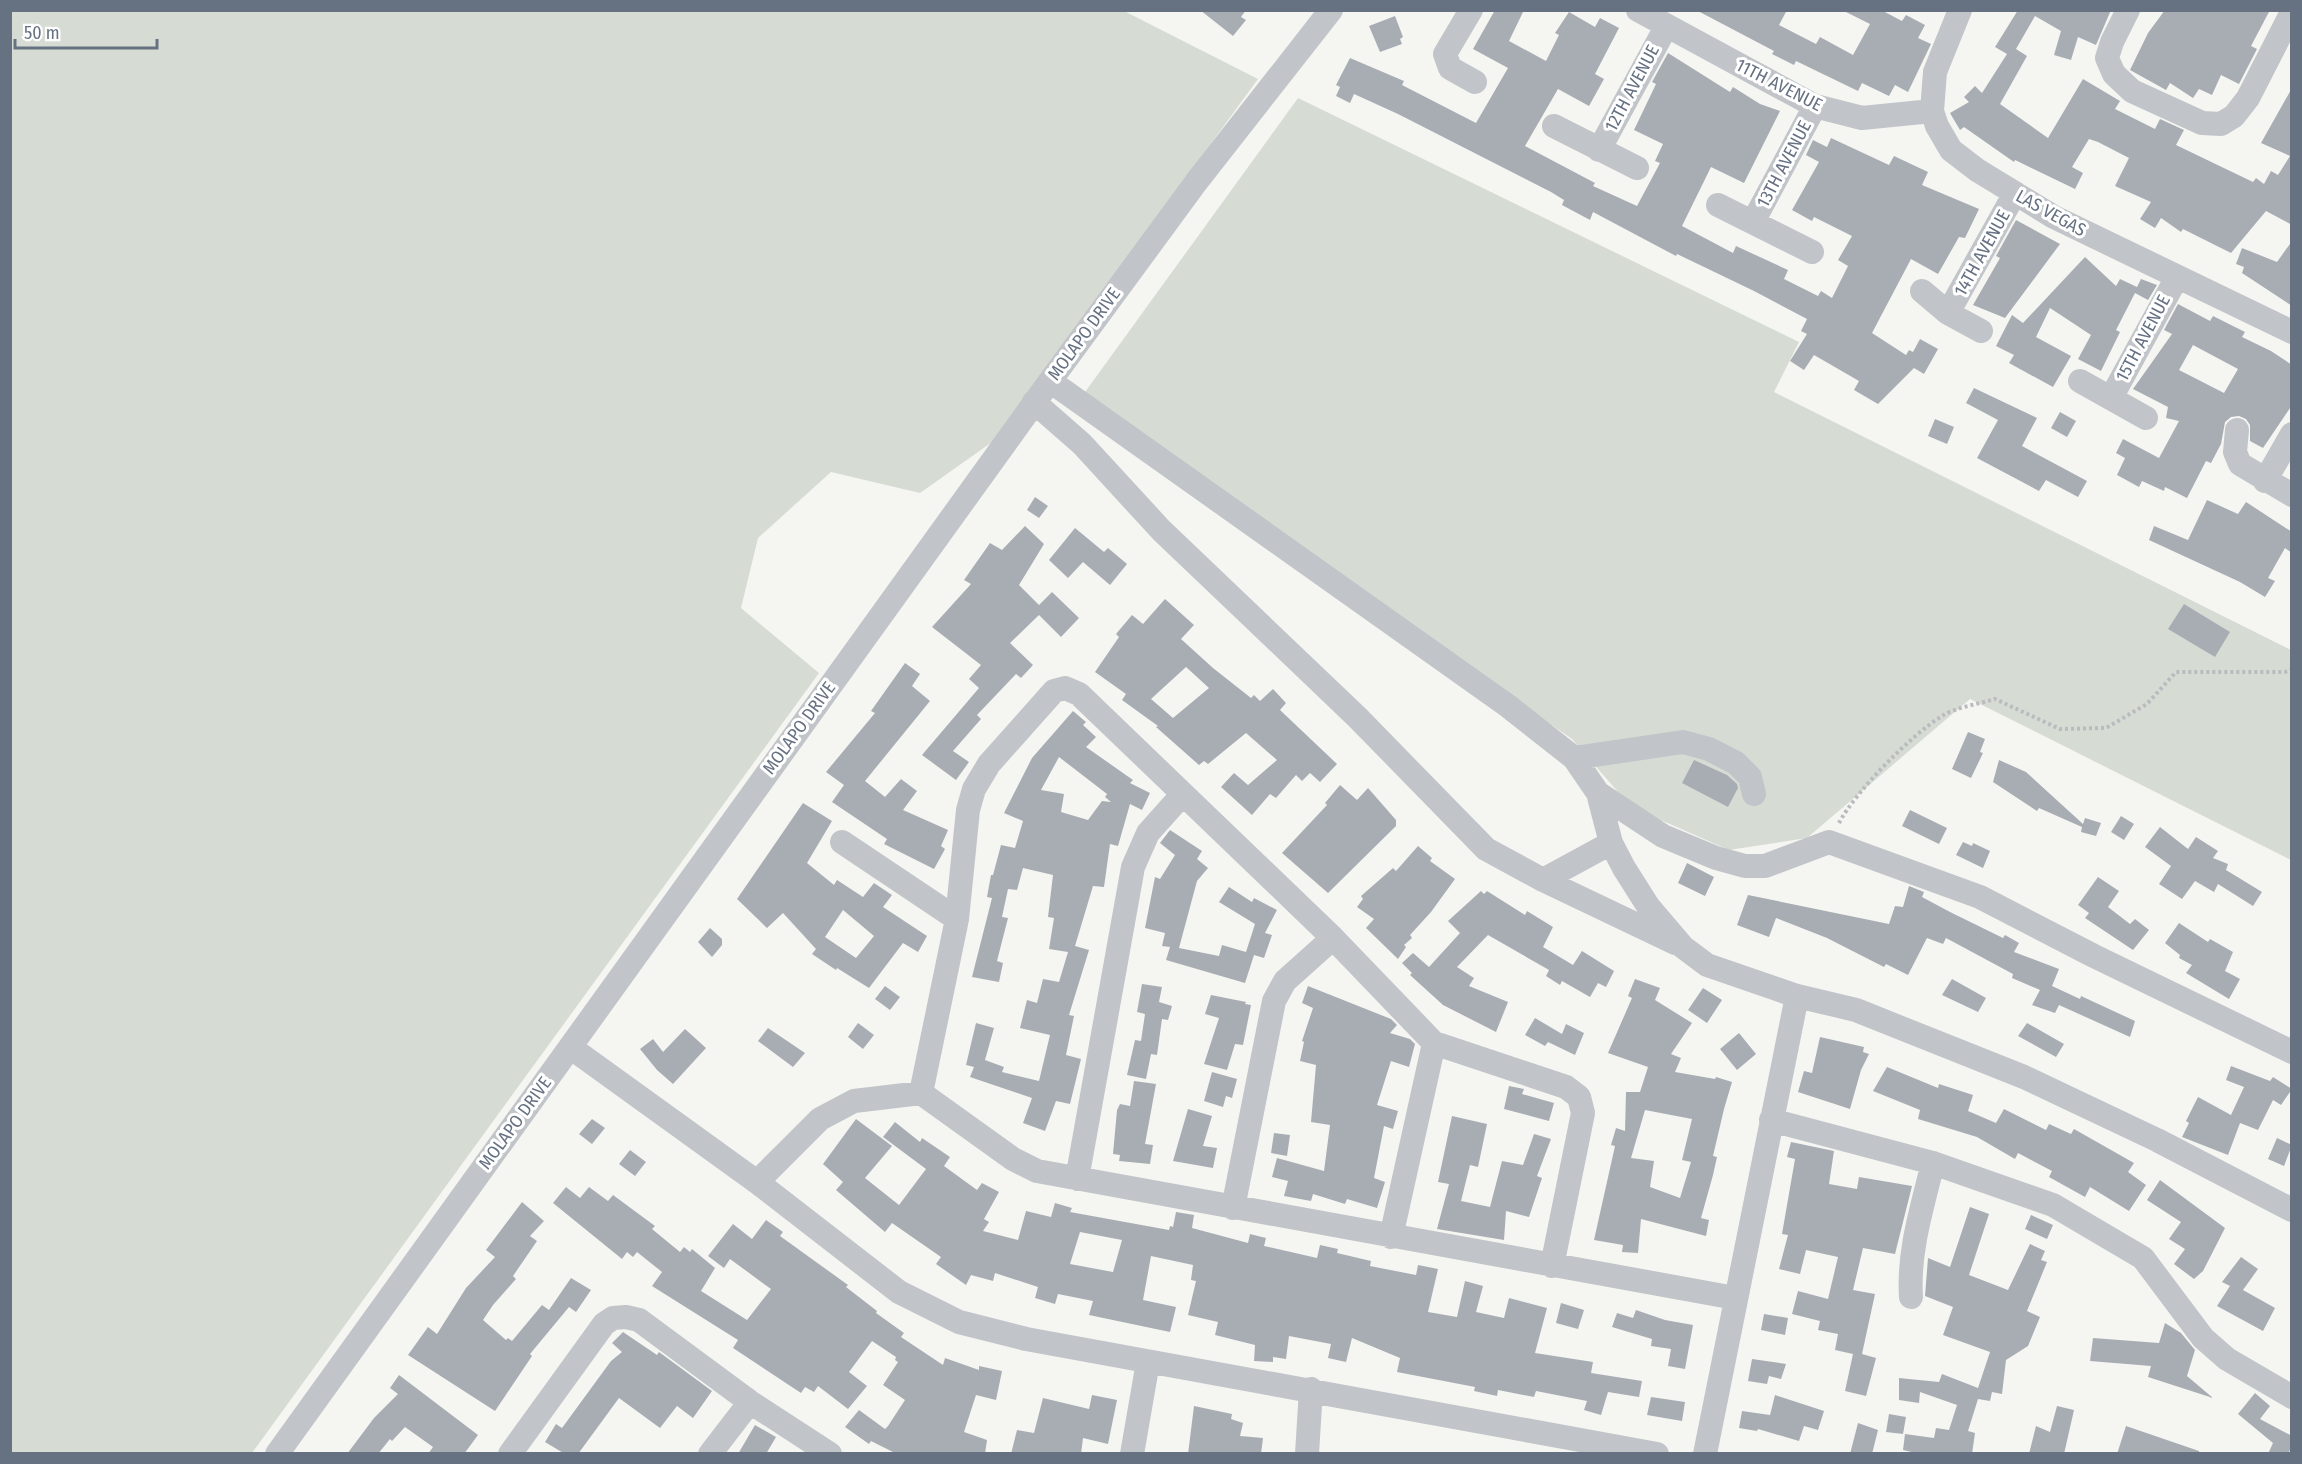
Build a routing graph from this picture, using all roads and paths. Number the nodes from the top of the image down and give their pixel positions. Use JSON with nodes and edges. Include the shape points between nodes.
{"nodes":[{"id":1,"x":1331,"y":10,"type":"edge"},
{"id":2,"x":1471,"y":10,"type":"edge"},
{"id":3,"x":1638,"y":10,"type":"edge"},
{"id":4,"x":2128,"y":10,"type":"edge"},
{"id":5,"x":1955,"y":12,"type":"edge"},
{"id":6,"x":2292,"y":12,"type":"edge"},
{"id":7,"x":1666,"y":27,"type":"junction"},
{"id":8,"x":1475,"y":82,"type":"dead end"},
{"id":9,"x":1815,"y":106,"type":"junction"},
{"id":10,"x":1932,"y":111,"type":"junction"},
{"id":11,"x":1554,"y":126,"type":"dead end"},
{"id":12,"x":1599,"y":150,"type":"junction"},
{"id":13,"x":1636,"y":168,"type":"dead end"},
{"id":14,"x":2015,"y":193,"type":"junction"},
{"id":15,"x":1718,"y":205,"type":"dead end"},
{"id":16,"x":1753,"y":222,"type":"junction"},
{"id":17,"x":1812,"y":252,"type":"dead end"},
{"id":18,"x":2176,"y":279,"type":"junction"},
{"id":19,"x":1922,"y":291,"type":"dead end"},
{"id":20,"x":1948,"y":313,"type":"junction"},
{"id":21,"x":1981,"y":331,"type":"dead end"},
{"id":22,"x":2291,"y":331,"type":"edge"},
{"id":23,"x":1050,"y":381,"type":"junction"},
{"id":24,"x":2080,"y":381,"type":"dead end"},
{"id":25,"x":2111,"y":398,"type":"junction"},
{"id":26,"x":1034,"y":402,"type":"junction"},
{"id":27,"x":2146,"y":418,"type":"dead end"},
{"id":28,"x":2237,"y":430,"type":"dead end"},
{"id":29,"x":2292,"y":434,"type":"edge"},
{"id":30,"x":2256,"y":475,"type":"junction"},
{"id":31,"x":2292,"y":495,"type":"edge"},
{"id":32,"x":2292,"y":669,"type":"edge"},
{"id":33,"x":1574,"y":758,"type":"junction"},
{"id":34,"x":1598,"y":794,"type":"junction"},
{"id":35,"x":1754,"y":794,"type":"dead end"},
{"id":36,"x":1182,"y":795,"type":"junction"},
{"id":37,"x":842,"y":842,"type":"dead end"},
{"id":38,"x":1829,"y":842,"type":"junction"},
{"id":39,"x":1611,"y":843,"type":"junction"},
{"id":40,"x":1543,"y":880,"type":"junction"},
{"id":41,"x":957,"y":919,"type":"junction"},
{"id":42,"x":1333,"y":938,"type":"junction"},
{"id":43,"x":1683,"y":947,"type":"junction"},
{"id":44,"x":1797,"y":996,"type":"junction"},
{"id":45,"x":1434,"y":1043,"type":"junction"},
{"id":46,"x":570,"y":1047,"type":"junction"},
{"id":47,"x":2292,"y":1052,"type":"edge"},
{"id":48,"x":921,"y":1094,"type":"junction"},
{"id":49,"x":1771,"y":1120,"type":"junction"},
{"id":50,"x":1934,"y":1163,"type":"junction"},
{"id":51,"x":1077,"y":1179,"type":"junction"},
{"id":52,"x":757,"y":1182,"type":"junction"},
{"id":53,"x":1233,"y":1208,"type":"junction"},
{"id":54,"x":2292,"y":1210,"type":"edge"},
{"id":55,"x":1391,"y":1237,"type":"junction"},
{"id":56,"x":1552,"y":1266,"type":"junction"},
{"id":57,"x":1911,"y":1297,"type":"dead end"},
{"id":58,"x":1736,"y":1298,"type":"junction"},
{"id":59,"x":1148,"y":1362,"type":"junction"},
{"id":60,"x":1311,"y":1389,"type":"junction"},
{"id":61,"x":2292,"y":1396,"type":"edge"},
{"id":62,"x":750,"y":1402,"type":"junction"},
{"id":63,"x":277,"y":1454,"type":"edge"},
{"id":64,"x":510,"y":1454,"type":"edge"},
{"id":65,"x":710,"y":1454,"type":"edge"},
{"id":66,"x":830,"y":1454,"type":"edge"},
{"id":67,"x":1132,"y":1454,"type":"edge"},
{"id":68,"x":1307,"y":1454,"type":"edge"},
{"id":69,"x":1657,"y":1454,"type":"edge"},
{"id":70,"x":1705,"y":1454,"type":"edge"}],
"edges":[{"from":1,"to":23,"type":"street","name":"MOLAPO DRIVE","via":[[1197,181]]},
{"from":2,"to":8,"type":"street","via":[[1445,54],[1450,68]]},
{"from":3,"to":7,"type":"street","name":"11TH AVENUE"},
{"from":4,"to":6,"type":"street","via":[[2107,58],[2114,74],[2132,91],[2202,123],[2221,124],[2234,116],[2248,98]]},
{"from":5,"to":10,"type":"street","name":"LAS VEGAS","via":[[1935,72]]},
{"from":7,"to":9,"type":"street","name":"11TH AVENUE"},
{"from":7,"to":12,"type":"street","name":"12TH AVENUE"},
{"from":9,"to":10,"type":"street","name":"11TH AVENUE","via":[[1862,118]]},
{"from":9,"to":16,"type":"street","name":"13TH AVENUE"},
{"from":10,"to":14,"type":"street","name":"LAS VEGAS","via":[[1951,150]]},
{"from":11,"to":12,"type":"street","name":"12TH AVENUE"},
{"from":12,"to":13,"type":"street","name":"12TH AVENUE"},
{"from":14,"to":18,"type":"street","name":"LAS VEGAS"},
{"from":14,"to":20,"type":"street","name":"14TH AVENUE"},
{"from":15,"to":16,"type":"street","name":"13TH AVENUE"},
{"from":16,"to":17,"type":"street","name":"13TH AVENUE"},
{"from":18,"to":22,"type":"street","name":"LAS VEGAS"},
{"from":18,"to":25,"type":"street","name":"15TH AVENUE"},
{"from":19,"to":20,"type":"street","name":"14TH AVENUE"},
{"from":20,"to":21,"type":"street","name":"14TH AVENUE"},
{"from":23,"to":26,"type":"street","name":"MOLAPO DRIVE"},
{"from":23,"to":33,"type":"street","via":[[1508,706]]},
{"from":24,"to":25,"type":"street","name":"15TH AVENUE"},
{"from":25,"to":27,"type":"street","name":"15TH AVENUE"},
{"from":26,"to":40,"type":"street","via":[[1082,444],[1161,530],[1357,717],[1456,821],[1486,849]]},
{"from":26,"to":46,"type":"street","name":"MOLAPO DRIVE"},
{"from":28,"to":30,"type":"street","via":[[2235,452],[2240,464]]},
{"from":29,"to":30,"type":"street"},
{"from":30,"to":31,"type":"street"},
{"from":32,"to":38,"type":"path","via":[[2176,672],[2147,704],[2106,728],[2060,729],[1995,699],[1944,714],[1912,739],[1847,808]]},
{"from":33,"to":34,"type":"street"},
{"from":33,"to":35,"type":"street","via":[[1683,742],[1709,749],[1736,763],[1750,777]]},
{"from":34,"to":38,"type":"street","via":[[1663,836],[1745,866],[1765,866]]},
{"from":34,"to":39,"type":"street"},
{"from":36,"to":41,"type":"street","via":[[1079,694],[1065,688],[1054,691],[989,764],[974,789],[968,810]]},
{"from":36,"to":42,"type":"street"},
{"from":36,"to":51,"type":"street","via":[[1148,833],[1133,867]]},
{"from":37,"to":41,"type":"street"},
{"from":38,"to":47,"type":"street","via":[[1980,897]]},
{"from":39,"to":40,"type":"street"},
{"from":39,"to":43,"type":"street","via":[[1648,906]]},
{"from":40,"to":43,"type":"street"},
{"from":41,"to":48,"type":"street"},
{"from":42,"to":45,"type":"street"},
{"from":42,"to":53,"type":"street","via":[[1285,981],[1274,1001]]},
{"from":43,"to":44,"type":"street","via":[[1707,965]]},
{"from":44,"to":49,"type":"street"},
{"from":44,"to":54,"type":"street","via":[[1856,1010],[2024,1077]]},
{"from":45,"to":55,"type":"street"},
{"from":45,"to":56,"type":"street","via":[[1566,1087],[1581,1101],[1583,1113]]},
{"from":46,"to":52,"type":"street"},
{"from":46,"to":63,"type":"street","name":"MOLAPO DRIVE"},
{"from":48,"to":51,"type":"street","via":[[1012,1160],[1037,1171]]},
{"from":48,"to":52,"type":"street","via":[[854,1101],[820,1119]]},
{"from":49,"to":50,"type":"street"},
{"from":49,"to":58,"type":"street"},
{"from":50,"to":57,"type":"street","via":[[1913,1245],[1909,1269]]},
{"from":50,"to":61,"type":"street","via":[[2053,1204],[2142,1258],[2203,1338],[2227,1359]]},
{"from":51,"to":53,"type":"street"},
{"from":52,"to":59,"type":"street","via":[[899,1292],[959,1322],[1026,1340]]},
{"from":53,"to":55,"type":"street"},
{"from":55,"to":56,"type":"street"},
{"from":56,"to":58,"type":"street"},
{"from":58,"to":70,"type":"street"},
{"from":59,"to":60,"type":"street"},
{"from":59,"to":67,"type":"street"},
{"from":60,"to":68,"type":"street"},
{"from":60,"to":69,"type":"street"},
{"from":62,"to":64,"type":"street","via":[[639,1320],[613,1318],[599,1331]]},
{"from":62,"to":65,"type":"street"},
{"from":62,"to":66,"type":"street"}]}
